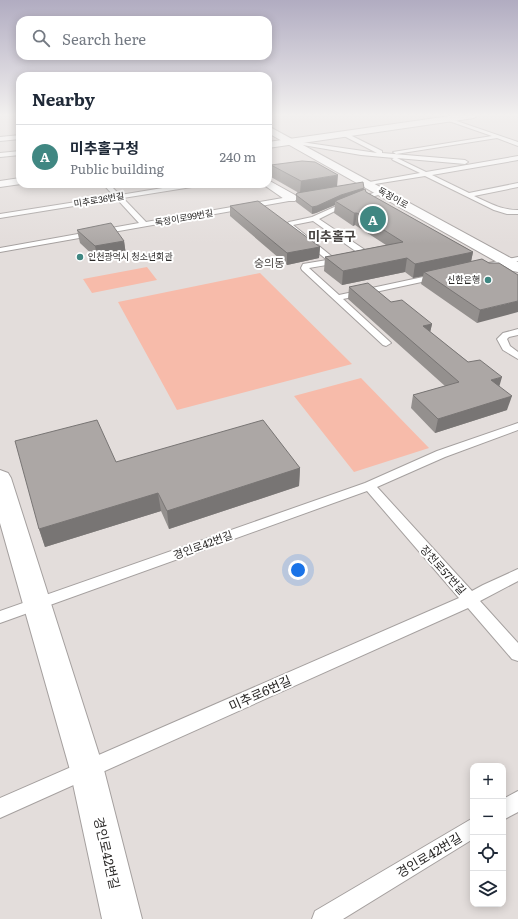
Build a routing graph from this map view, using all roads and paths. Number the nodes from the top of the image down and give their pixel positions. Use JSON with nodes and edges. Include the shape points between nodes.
{"nodes":[{"id":1,"x":320,"y":158,"type":"edge"},
{"id":2,"x":394,"y":158,"type":"edge"},
{"id":3,"x":405,"y":158,"type":"edge"},
{"id":4,"x":518,"y":158,"type":"edge"},
{"id":5,"x":484,"y":164,"type":"junction"},
{"id":6,"x":511,"y":165,"type":"dead end"},
{"id":7,"x":424,"y":174,"type":"junction"},
{"id":8,"x":16,"y":182,"type":"edge"},
{"id":9,"x":0,"y":184,"type":"edge"},
{"id":10,"x":367,"y":184,"type":"junction"},
{"id":11,"x":518,"y":185,"type":"edge"},
{"id":12,"x":272,"y":186,"type":"edge"},
{"id":13,"x":352,"y":187,"type":"edge"},
{"id":14,"x":110,"y":188,"type":"edge"},
{"id":15,"x":173,"y":188,"type":"edge"},
{"id":16,"x":382,"y":192,"type":"junction"},
{"id":17,"x":468,"y":195,"type":"junction"},
{"id":18,"x":306,"y":196,"type":"edge"},
{"id":19,"x":118,"y":197,"type":"junction"},
{"id":20,"x":291,"y":198,"type":"junction"},
{"id":21,"x":518,"y":212,"type":"edge"},
{"id":22,"x":0,"y":216,"type":"edge"},
{"id":23,"x":314,"y":219,"type":"junction"},
{"id":24,"x":145,"y":225,"type":"junction"},
{"id":25,"x":0,"y":250,"type":"edge"},
{"id":26,"x":518,"y":259,"type":"edge"},
{"id":27,"x":333,"y":261,"type":"junction"},
{"id":28,"x":506,"y":261,"type":"junction"},
{"id":29,"x":475,"y":268,"type":"edge"},
{"id":30,"x":518,"y":268,"type":"edge"},
{"id":31,"x":444,"y":275,"type":"edge"},
{"id":32,"x":336,"y":298,"type":"junction"},
{"id":33,"x":518,"y":332,"type":"edge"},
{"id":34,"x":386,"y":344,"type":"dead end"},
{"id":35,"x":518,"y":356,"type":"edge"},
{"id":36,"x":518,"y":426,"type":"edge"},
{"id":37,"x":1,"y":484,"type":"edge"},
{"id":38,"x":369,"y":486,"type":"junction"},
{"id":39,"x":518,"y":575,"type":"edge"},
{"id":40,"x":470,"y":600,"type":"junction"},
{"id":41,"x":37,"y":604,"type":"junction"},
{"id":42,"x":0,"y":617,"type":"edge"},
{"id":43,"x":518,"y":654,"type":"edge"},
{"id":44,"x":87,"y":770,"type":"junction"},
{"id":45,"x":518,"y":801,"type":"edge"},
{"id":46,"x":0,"y":808,"type":"edge"},
{"id":47,"x":506,"y":808,"type":"edge"},
{"id":48,"x":470,"y":830,"type":"edge"},
{"id":49,"x":122,"y":919,"type":"edge"},
{"id":50,"x":323,"y":919,"type":"edge"}],
"edges":[{"from":1,"to":10,"type":"street","name":"독정이로"},
{"from":2,"to":7,"type":"lane"},
{"from":3,"to":5,"type":"lane"},
{"from":4,"to":5,"type":"lane"},
{"from":5,"to":6,"type":"lane"},
{"from":5,"to":7,"type":"lane"},
{"from":7,"to":10,"type":"lane"},
{"from":7,"to":17,"type":"lane"},
{"from":8,"to":9,"type":"street"},
{"from":10,"to":13,"type":"lane"},
{"from":10,"to":16,"type":"street","name":"독정이로"},
{"from":11,"to":17,"type":"lane"},
{"from":12,"to":20,"type":"street"},
{"from":14,"to":19,"type":"lane"},
{"from":15,"to":19,"type":"lane","name":"미추로36번길"},
{"from":16,"to":23,"type":"lane","via":[[343,205]]},
{"from":16,"to":28,"type":"street","name":"독정이로"},
{"from":17,"to":21,"type":"lane","via":[[496,209]]},
{"from":18,"to":20,"type":"lane","name":"독정이로99번길"},
{"from":19,"to":22,"type":"lane","name":"미추로36번길"},
{"from":19,"to":24,"type":"lane"},
{"from":20,"to":24,"type":"lane","name":"독정이로99번길"},
{"from":23,"to":27,"type":"lane","via":[[291,223],[289,226]]},
{"from":23,"to":27,"type":"lane","via":[[365,254],[365,257]]},
{"from":24,"to":25,"type":"lane","name":"독정이로99번길"},
{"from":26,"to":28,"type":"lane"},
{"from":27,"to":32,"type":"lane","via":[[305,268]]},
{"from":28,"to":29,"type":"lane"},
{"from":28,"to":30,"type":"street","name":"독정이로"},
{"from":31,"to":32,"type":"lane"},
{"from":32,"to":34,"type":"lane"},
{"from":33,"to":35,"type":"lane","via":[[506,335],[502,339],[506,348]]},
{"from":36,"to":38,"type":"lane","name":"경인로42번길","via":[[441,454]]},
{"from":37,"to":41,"type":"street","name":"경인로42번길"},
{"from":38,"to":40,"type":"lane","name":"장천로57번길"},
{"from":38,"to":41,"type":"lane","name":"경인로42번길"},
{"from":39,"to":40,"type":"lane","name":"미추로6번길"},
{"from":40,"to":43,"type":"lane","name":"장천로57번길"},
{"from":40,"to":44,"type":"lane","name":"미추로6번길"},
{"from":41,"to":42,"type":"lane","name":"경인로42번길"},
{"from":41,"to":44,"type":"street","name":"경인로42번길"},
{"from":44,"to":46,"type":"lane","name":"미추로6번길"},
{"from":44,"to":49,"type":"street","name":"경인로42번길"},
{"from":45,"to":47,"type":"lane"},
{"from":48,"to":50,"type":"lane","name":"경인로42번길"}]}
